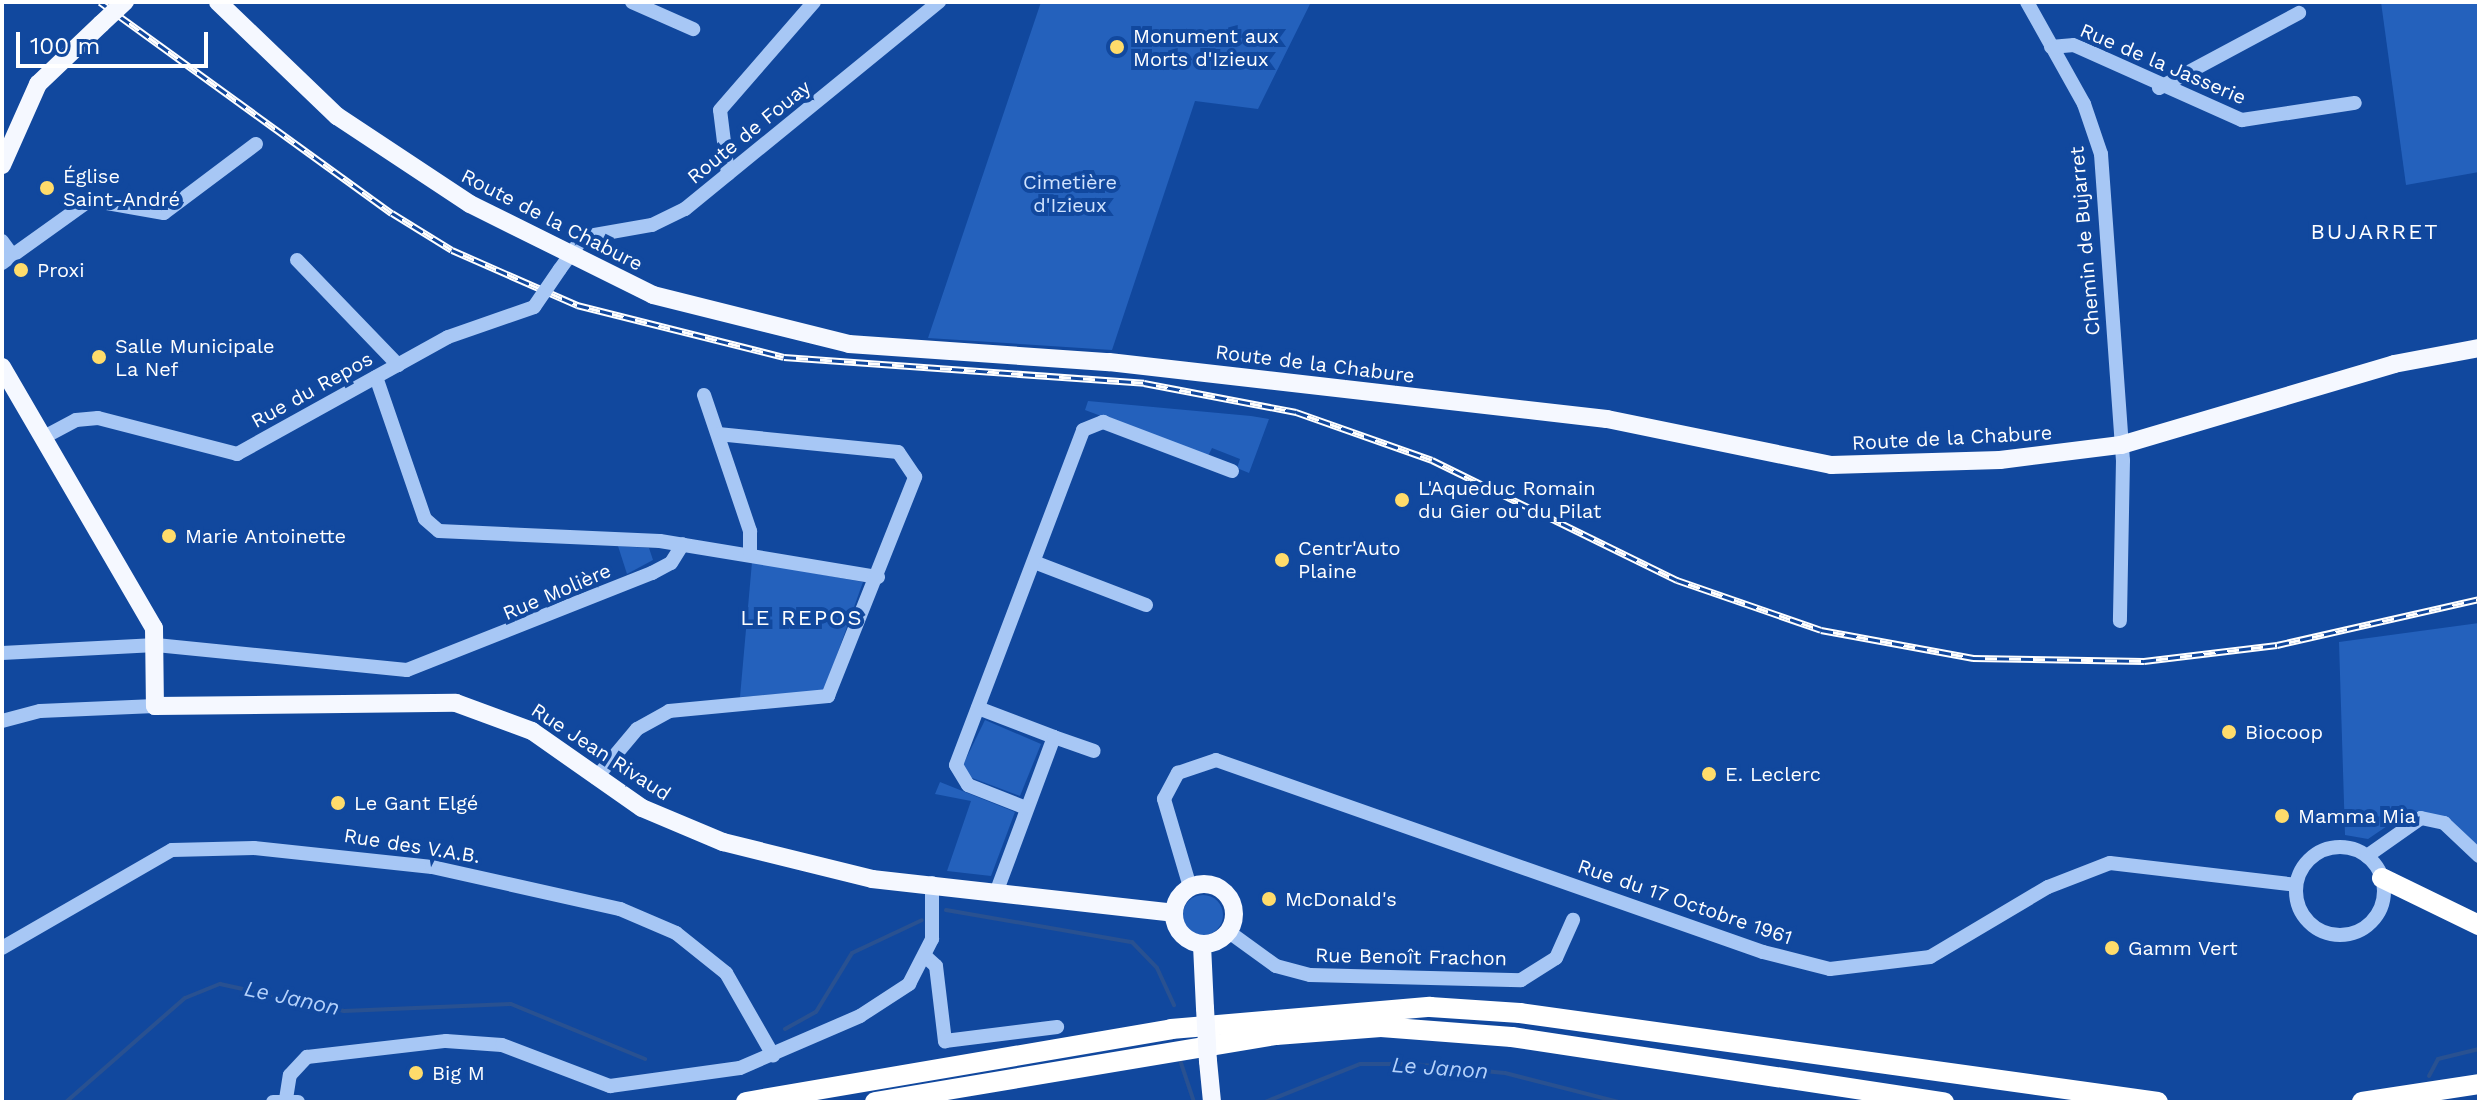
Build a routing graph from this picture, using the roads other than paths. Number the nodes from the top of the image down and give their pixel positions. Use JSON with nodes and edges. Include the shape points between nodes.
{"nodes":[{"id":1,"x":125,"y":2,"type":"edge"},
{"id":2,"x":632,"y":2,"type":"edge"},
{"id":3,"x":814,"y":2,"type":"edge"},
{"id":4,"x":939,"y":2,"type":"edge"},
{"id":5,"x":2027,"y":2,"type":"edge"},
{"id":6,"x":221,"y":4,"type":"edge"},
{"id":7,"x":2299,"y":13,"type":"dead end"},
{"id":8,"x":693,"y":29,"type":"dead end"},
{"id":9,"x":2051,"y":47,"type":"junction"},
{"id":10,"x":2159,"y":88,"type":"junction"},
{"id":11,"x":2355,"y":103,"type":"dead end"},
{"id":12,"x":256,"y":144,"type":"dead end"},
{"id":13,"x":2,"y":165,"type":"edge"},
{"id":14,"x":728,"y":174,"type":"junction"},
{"id":15,"x":2,"y":241,"type":"edge"},
{"id":16,"x":7,"y":259,"type":"edge"},
{"id":17,"x":297,"y":260,"type":"dead end"},
{"id":18,"x":563,"y":262,"type":"junction"},
{"id":19,"x":2479,"y":348,"type":"edge"},
{"id":20,"x":398,"y":365,"type":"junction"},
{"id":21,"x":2,"y":367,"type":"edge"},
{"id":22,"x":376,"y":377,"type":"junction"},
{"id":23,"x":704,"y":395,"type":"dead end"},
{"id":24,"x":718,"y":434,"type":"junction"},
{"id":25,"x":46,"y":436,"type":"junction"},
{"id":26,"x":2121,"y":445,"type":"junction"},
{"id":27,"x":1232,"y":471,"type":"dead end"},
{"id":28,"x":683,"y":544,"type":"junction"},
{"id":29,"x":750,"y":553,"type":"junction"},
{"id":30,"x":1034,"y":562,"type":"junction"},
{"id":31,"x":878,"y":577,"type":"junction"},
{"id":32,"x":1146,"y":605,"type":"dead end"},
{"id":33,"x":2120,"y":621,"type":"dead end"},
{"id":34,"x":156,"y":645,"type":"junction"},
{"id":35,"x":2,"y":653,"type":"edge"},
{"id":36,"x":155,"y":706,"type":"junction"},
{"id":37,"x":978,"y":708,"type":"junction"},
{"id":38,"x":2,"y":721,"type":"edge"},
{"id":39,"x":1054,"y":737,"type":"junction"},
{"id":40,"x":1094,"y":751,"type":"dead end"},
{"id":41,"x":596,"y":778,"type":"junction"},
{"id":42,"x":1026,"y":808,"type":"junction"},
{"id":43,"x":2367,"y":856,"type":"junction"},
{"id":44,"x":2479,"y":856,"type":"edge"},
{"id":45,"x":2382,"y":878,"type":"junction"},
{"id":46,"x":932,"y":883,"type":"junction"},
{"id":47,"x":2296,"y":885,"type":"junction"},
{"id":48,"x":1190,"y":887,"type":"junction"},
{"id":49,"x":997,"y":890,"type":"junction"},
{"id":50,"x":1173,"y":913,"type":"junction"},
{"id":51,"x":1573,"y":920,"type":"dead end"},
{"id":52,"x":2479,"y":925,"type":"edge"},
{"id":53,"x":1229,"y":932,"type":"junction"},
{"id":54,"x":1202,"y":945,"type":"junction"},
{"id":55,"x":2,"y":948,"type":"edge"},
{"id":56,"x":926,"y":957,"type":"junction"},
{"id":57,"x":1057,"y":1027,"type":"dead end"},
{"id":58,"x":773,"y":1055,"type":"junction"},
{"id":59,"x":2479,"y":1084,"type":"edge"},
{"id":60,"x":286,"y":1101,"type":"edge"},
{"id":61,"x":746,"y":1102,"type":"edge"},
{"id":62,"x":875,"y":1102,"type":"edge"},
{"id":63,"x":1212,"y":1102,"type":"edge"},
{"id":64,"x":1944,"y":1102,"type":"edge"},
{"id":65,"x":2158,"y":1102,"type":"edge"},
{"id":66,"x":2362,"y":1102,"type":"edge"}],
"edges":[{"from":1,"to":13,"type":"main road","bridge":true,"via":[[38,84]]},
{"from":2,"to":8,"type":"street"},
{"from":3,"to":14,"type":"street","via":[[720,110]]},
{"from":4,"to":14,"type":"street","name":"Route de Fouay"},
{"from":5,"to":9,"type":"street","name":"Chemin de Bujarret"},
{"from":6,"to":18,"type":"main road","name":"Route de la Chabure","via":[[373,144]]},
{"from":7,"to":10,"type":"street"},
{"from":9,"to":10,"type":"street","name":"Rue de la Jasserie","via":[[2074,45]]},
{"from":9,"to":26,"type":"street","name":"Chemin de Bujarret","via":[[2084,104],[2101,154]]},
{"from":10,"to":11,"type":"street","name":"Rue de la Jasserie","via":[[2248,121]]},
{"from":12,"to":16,"type":"street","via":[[164,213],[90,200]]},
{"from":14,"to":18,"type":"street","name":"Route de Fouay","via":[[668,219],[592,233]]},
{"from":15,"to":16,"type":"street"},
{"from":17,"to":20,"type":"street"},
{"from":18,"to":20,"type":"street","name":"Rue du Repos","bridge":true,"via":[[534,307]]},
{"from":18,"to":26,"type":"main road","name":"Route de la Chabure","via":[[653,295],[807,337],[1109,362],[1607,419],[1801,463],[2000,460]]},
{"from":19,"to":26,"type":"main road","name":"Route de la Chabure","via":[[2394,364]]},
{"from":20,"to":22,"type":"street","name":"Rue du Repos"},
{"from":21,"to":25,"type":"main road"},
{"from":22,"to":25,"type":"street","name":"Rue du Repos","via":[[237,454],[98,418],[76,420]]},
{"from":22,"to":28,"type":"street","via":[[425,519],[439,531]]},
{"from":23,"to":24,"type":"street"},
{"from":24,"to":29,"type":"street"},
{"from":24,"to":31,"type":"street","via":[[905,455],[915,477]]},
{"from":25,"to":34,"type":"main road","via":[[151,622]]},
{"from":26,"to":33,"type":"street","name":"Chemin de Bujarret"},
{"from":27,"to":30,"type":"street","via":[[1103,422],[1089,424]]},
{"from":28,"to":29,"type":"street"},
{"from":28,"to":34,"type":"street","name":"Rue Molière","via":[[662,568],[437,664],[393,671]]},
{"from":29,"to":31,"type":"street"},
{"from":30,"to":32,"type":"street"},
{"from":30,"to":37,"type":"street"},
{"from":31,"to":41,"type":"street","via":[[828,696],[669,711],[637,729]]},
{"from":34,"to":35,"type":"street"},
{"from":34,"to":36,"type":"main road"},
{"from":36,"to":38,"type":"street","via":[[40,711]]},
{"from":36,"to":41,"type":"main road","name":"Rue Jean Rivaud","via":[[436,699],[515,722]]},
{"from":37,"to":39,"type":"street"},
{"from":37,"to":42,"type":"street","via":[[955,772],[968,785]]},
{"from":39,"to":40,"type":"street"},
{"from":39,"to":42,"type":"street"},
{"from":41,"to":46,"type":"main road","name":"Rue Jean Rivaud","via":[[669,822],[723,842],[872,879]]},
{"from":42,"to":49,"type":"street"},
{"from":43,"to":44,"type":"street","via":[[2421,818],[2444,823]]},
{"from":43,"to":45,"type":"street"},
{"from":43,"to":47,"type":"street","via":[[2348,848],[2320,852]]},
{"from":45,"to":47,"type":"street","via":[[2379,910],[2348,934],[2311,924]]},
{"from":45,"to":52,"type":"highway"},
{"from":46,"to":49,"type":"main road","name":"Rue Jean Rivaud"},
{"from":46,"to":56,"type":"street"},
{"from":47,"to":48,"type":"street","name":"Rue du 17 Octobre 1961","via":[[2110,863],[2048,887],[1930,957],[1830,969],[1763,952],[1216,760],[1178,773],[1164,799]]},
{"from":48,"to":50,"type":"main road"},
{"from":48,"to":53,"type":"main road","via":[[1210,884],[1227,894],[1234,913]]},
{"from":49,"to":50,"type":"main road","name":"Rue Jean Rivaud"},
{"from":50,"to":54,"type":"main road","via":[[1184,938]]},
{"from":51,"to":53,"type":"street","name":"Rue Benoît Frachon","via":[[1556,958],[1521,980],[1310,975],[1276,966]]},
{"from":53,"to":54,"type":"main road"},
{"from":54,"to":63,"type":"main road","bridge":true},
{"from":55,"to":58,"type":"street","name":"Rue des V.A.B.","via":[[172,850],[254,848],[432,867],[620,909],[676,933],[726,973]]},
{"from":56,"to":57,"type":"street","via":[[936,966],[945,1041]]},
{"from":56,"to":58,"type":"street","via":[[884,1003]]},
{"from":58,"to":60,"type":"street","via":[[630,1087],[584,1079],[502,1045],[446,1041],[307,1057],[290,1075]]},
{"from":59,"to":66,"type":"highway"},
{"from":61,"to":65,"type":"highway","via":[[1253,1018],[1415,1007],[1520,1013]]},
{"from":62,"to":64,"type":"highway","via":[[1264,1037],[1381,1027],[1512,1037]]}]}
